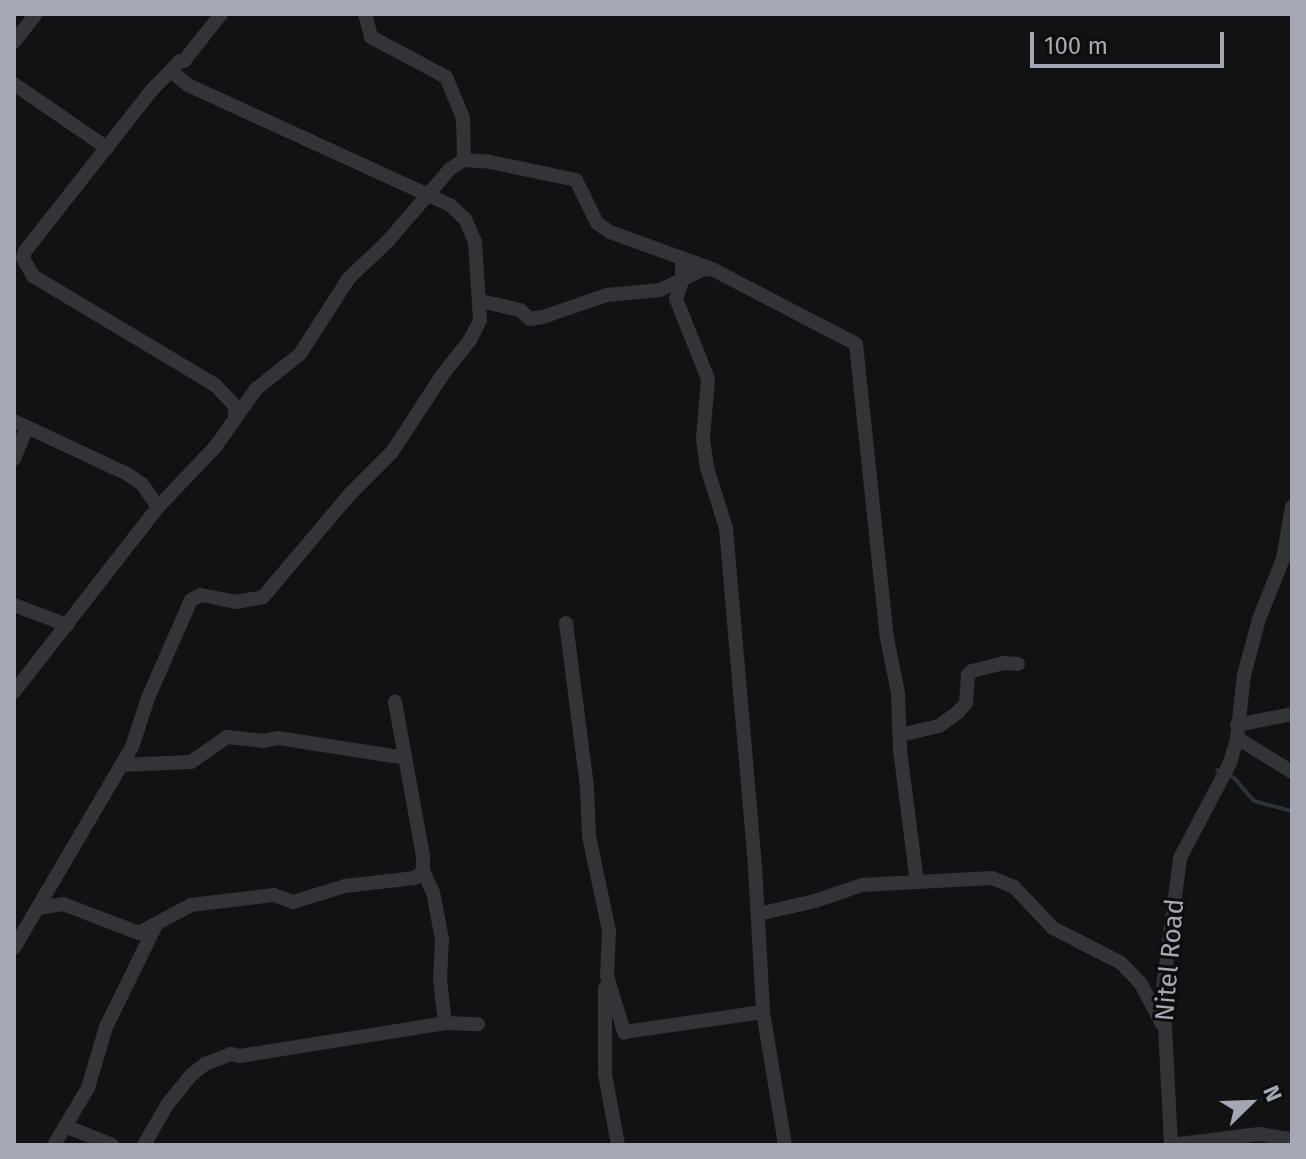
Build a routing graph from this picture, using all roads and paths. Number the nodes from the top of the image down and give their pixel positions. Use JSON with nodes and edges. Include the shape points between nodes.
{"nodes":[{"id":1,"x":36,"y":14,"type":"edge"},
{"id":2,"x":221,"y":14,"type":"edge"},
{"id":3,"x":365,"y":14,"type":"edge"},
{"id":4,"x":14,"y":42,"type":"edge"},
{"id":5,"x":171,"y":71,"type":"junction"},
{"id":6,"x":14,"y":84,"type":"edge"},
{"id":7,"x":107,"y":148,"type":"junction"},
{"id":8,"x":464,"y":160,"type":"junction"},
{"id":9,"x":425,"y":195,"type":"junction"},
{"id":10,"x":682,"y":258,"type":"junction"},
{"id":11,"x":712,"y":269,"type":"junction"},
{"id":12,"x":682,"y":281,"type":"junction"},
{"id":13,"x":481,"y":301,"type":"junction"},
{"id":14,"x":235,"y":418,"type":"junction"},
{"id":15,"x":20,"y":425,"type":"edge"},
{"id":16,"x":14,"y":459,"type":"edge"},
{"id":17,"x":158,"y":507,"type":"junction"},
{"id":18,"x":1292,"y":507,"type":"edge"},
{"id":19,"x":14,"y":605,"type":"edge"},
{"id":20,"x":566,"y":623,"type":"dead end"},
{"id":21,"x":67,"y":625,"type":"junction"},
{"id":22,"x":1018,"y":664,"type":"dead end"},
{"id":23,"x":14,"y":692,"type":"edge"},
{"id":24,"x":395,"y":702,"type":"dead end"},
{"id":25,"x":1292,"y":714,"type":"edge"},
{"id":26,"x":1237,"y":732,"type":"junction"},
{"id":27,"x":900,"y":735,"type":"junction"},
{"id":28,"x":405,"y":758,"type":"junction"},
{"id":29,"x":121,"y":765,"type":"junction"},
{"id":30,"x":1292,"y":772,"type":"edge"},
{"id":31,"x":423,"y":871,"type":"junction"},
{"id":32,"x":917,"y":882,"type":"junction"},
{"id":33,"x":38,"y":908,"type":"junction"},
{"id":34,"x":758,"y":914,"type":"junction"},
{"id":35,"x":156,"y":925,"type":"junction"},
{"id":36,"x":609,"y":931,"type":"junction"},
{"id":37,"x":14,"y":948,"type":"edge"},
{"id":38,"x":763,"y":1012,"type":"junction"},
{"id":39,"x":445,"y":1023,"type":"junction"},
{"id":40,"x":478,"y":1024,"type":"dead end"},
{"id":41,"x":1164,"y":1028,"type":"junction"},
{"id":42,"x":65,"y":1126,"type":"junction"},
{"id":43,"x":1292,"y":1139,"type":"edge"},
{"id":44,"x":54,"y":1145,"type":"edge"},
{"id":45,"x":112,"y":1145,"type":"edge"},
{"id":46,"x":144,"y":1145,"type":"edge"},
{"id":47,"x":618,"y":1145,"type":"edge"},
{"id":48,"x":785,"y":1145,"type":"edge"},
{"id":49,"x":1171,"y":1145,"type":"edge"}],
"edges":[{"from":1,"to":4,"type":"street"},
{"from":2,"to":5,"type":"street"},
{"from":3,"to":8,"type":"street","via":[[371,37],[446,77],[463,118]]},
{"from":5,"to":7,"type":"street"},
{"from":5,"to":9,"type":"street","via":[[188,85]]},
{"from":6,"to":7,"type":"street"},
{"from":7,"to":14,"type":"street","via":[[25,251],[27,268],[215,385],[235,406]]},
{"from":8,"to":9,"type":"street"},
{"from":8,"to":10,"type":"street","via":[[576,180],[597,223]]},
{"from":9,"to":13,"type":"street","via":[[450,205],[465,219],[475,242]]},
{"from":9,"to":14,"type":"street","via":[[349,278],[300,354],[256,389]]},
{"from":10,"to":11,"type":"street"},
{"from":10,"to":12,"type":"street"},
{"from":11,"to":12,"type":"street"},
{"from":11,"to":27,"type":"street","via":[[856,344]]},
{"from":12,"to":13,"type":"street","via":[[660,290],[607,295],[530,319],[520,310]]},
{"from":12,"to":34,"type":"street","via":[[676,299],[708,379],[703,439],[726,528]]},
{"from":13,"to":29,"type":"street","via":[[480,320],[470,340],[392,452],[263,597],[236,602],[201,595],[191,600]]},
{"from":14,"to":17,"type":"street"},
{"from":15,"to":16,"type":"street"},
{"from":15,"to":17,"type":"street","via":[[127,474],[142,484]]},
{"from":17,"to":21,"type":"street"},
{"from":18,"to":26,"type":"street","name":"Nitel Road","via":[[1283,559],[1244,675]]},
{"from":19,"to":21,"type":"street"},
{"from":20,"to":36,"type":"street","via":[[589,836]]},
{"from":21,"to":23,"type":"street"},
{"from":22,"to":27,"type":"street","via":[[972,671],[966,703],[958,712],[939,726]]},
{"from":24,"to":28,"type":"street"},
{"from":25,"to":26,"type":"street"},
{"from":26,"to":30,"type":"street"},
{"from":26,"to":41,"type":"street","name":"Nitel Road","via":[[1220,786],[1180,858],[1163,988]]},
{"from":27,"to":32,"type":"street"},
{"from":28,"to":29,"type":"street","via":[[278,738],[227,737],[191,762]]},
{"from":28,"to":31,"type":"street"},
{"from":29,"to":33,"type":"street"},
{"from":31,"to":35,"type":"street","via":[[415,878],[345,886],[293,902],[274,895],[191,905]]},
{"from":31,"to":39,"type":"street","via":[[442,939]]},
{"from":32,"to":34,"type":"street","via":[[862,885]]},
{"from":32,"to":41,"type":"street","via":[[992,878],[1014,887],[1053,928],[1121,963],[1141,984]]},
{"from":33,"to":35,"type":"street","via":[[63,904],[139,933]]},
{"from":33,"to":37,"type":"street"},
{"from":34,"to":38,"type":"street"},
{"from":35,"to":42,"type":"street","via":[[106,1027],[88,1088]]},
{"from":36,"to":38,"type":"street","via":[[607,976],[624,1032]]},
{"from":36,"to":47,"type":"street","via":[[601,937],[600,947],[605,1074]]},
{"from":38,"to":48,"type":"street"},
{"from":39,"to":40,"type":"street"},
{"from":39,"to":46,"type":"street","via":[[231,1054],[205,1064],[167,1105]]},
{"from":41,"to":49,"type":"street","name":"Nitel Road"},
{"from":42,"to":44,"type":"street"},
{"from":42,"to":45,"type":"street"},
{"from":43,"to":49,"type":"street","via":[[1259,1134]]}]}
